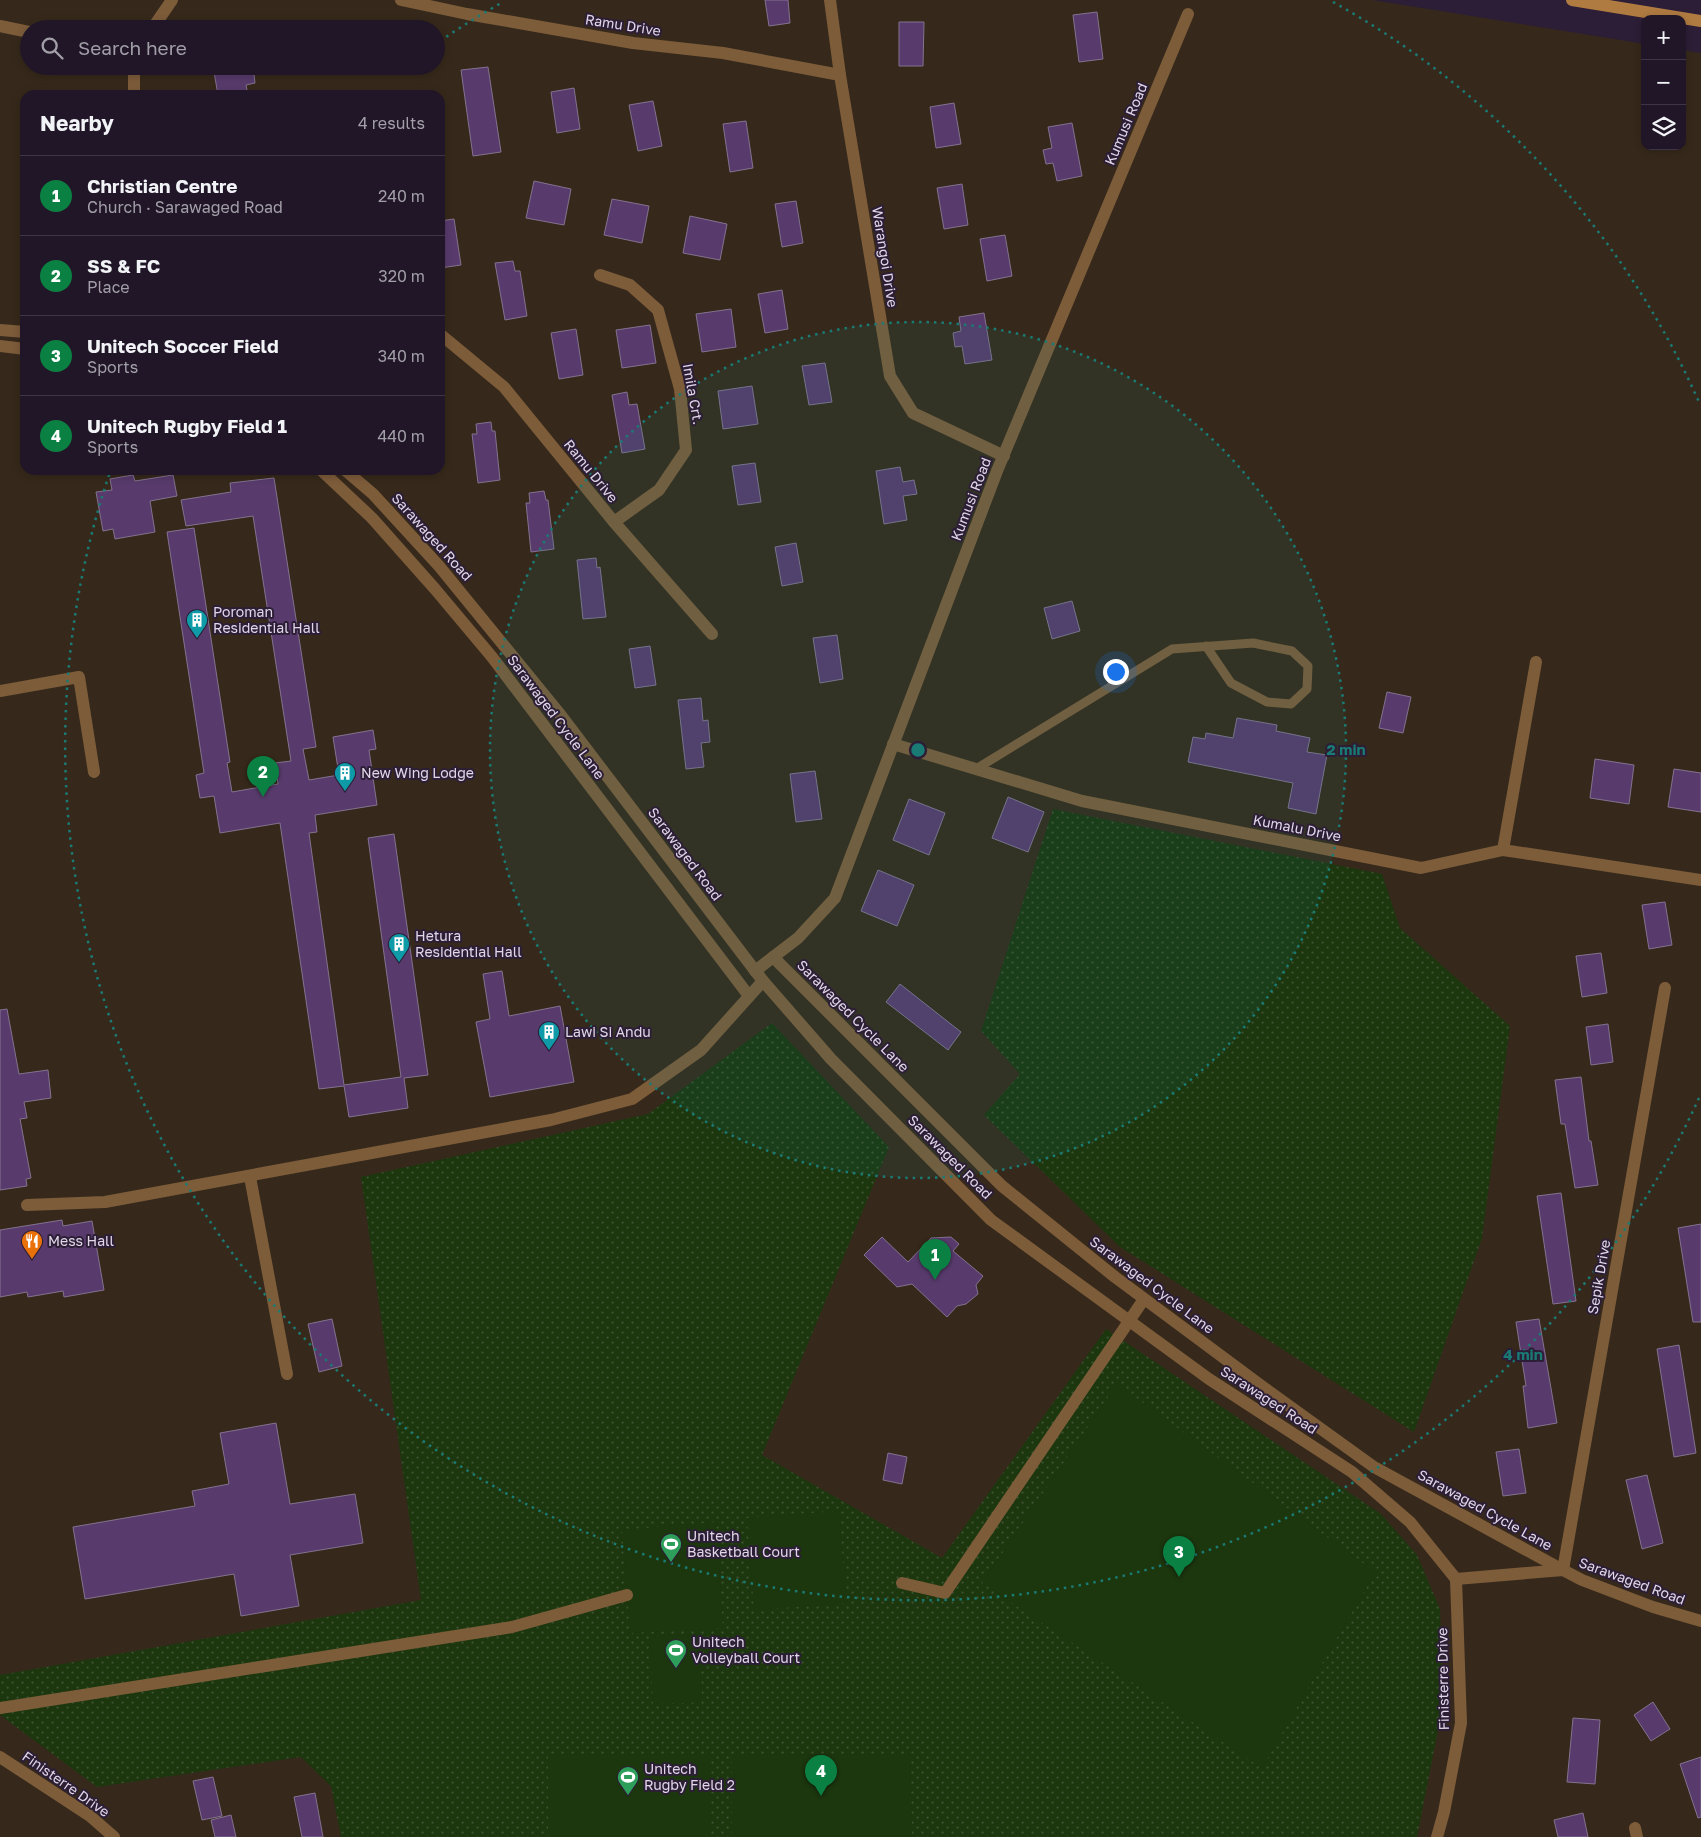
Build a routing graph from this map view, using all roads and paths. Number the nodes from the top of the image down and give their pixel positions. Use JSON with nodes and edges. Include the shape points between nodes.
{"nodes":[{"id":1,"x":172,"y":0,"type":"edge"},
{"id":2,"x":401,"y":0,"type":"edge"},
{"id":3,"x":830,"y":0,"type":"edge"},
{"id":4,"x":1572,"y":0,"type":"edge"},
{"id":5,"x":1188,"y":14,"type":"dead end"},
{"id":6,"x":158,"y":20,"type":"edge"},
{"id":7,"x":1701,"y":20,"type":"edge"},
{"id":8,"x":0,"y":26,"type":"edge"},
{"id":9,"x":20,"y":30,"type":"edge"},
{"id":10,"x":134,"y":75,"type":"edge"},
{"id":11,"x":840,"y":75,"type":"junction"},
{"id":12,"x":134,"y":90,"type":"edge"},
{"id":13,"x":600,"y":275,"type":"dead end"},
{"id":14,"x":0,"y":330,"type":"edge"},
{"id":15,"x":20,"y":332,"type":"edge"},
{"id":16,"x":445,"y":338,"type":"edge"},
{"id":17,"x":0,"y":346,"type":"edge"},
{"id":18,"x":20,"y":348,"type":"edge"},
{"id":19,"x":1004,"y":456,"type":"junction"},
{"id":20,"x":326,"y":475,"type":"edge"},
{"id":21,"x":351,"y":475,"type":"edge"},
{"id":22,"x":614,"y":522,"type":"junction"},
{"id":23,"x":712,"y":634,"type":"dead end"},
{"id":24,"x":1206,"y":646,"type":"junction"},
{"id":25,"x":1536,"y":662,"type":"dead end"},
{"id":26,"x":0,"y":691,"type":"edge"},
{"id":27,"x":893,"y":744,"type":"junction"},
{"id":28,"x":976,"y":769,"type":"junction"},
{"id":29,"x":94,"y":772,"type":"dead end"},
{"id":30,"x":1503,"y":850,"type":"junction"},
{"id":31,"x":1701,"y":880,"type":"edge"},
{"id":32,"x":773,"y":957,"type":"junction"},
{"id":33,"x":755,"y":971,"type":"junction"},
{"id":34,"x":763,"y":981,"type":"junction"},
{"id":35,"x":1665,"y":988,"type":"dead end"},
{"id":36,"x":750,"y":996,"type":"junction"},
{"id":37,"x":250,"y":1177,"type":"junction"},
{"id":38,"x":27,"y":1205,"type":"dead end"},
{"id":39,"x":1144,"y":1298,"type":"junction"},
{"id":40,"x":287,"y":1374,"type":"dead end"},
{"id":41,"x":1563,"y":1570,"type":"junction"},
{"id":42,"x":1456,"y":1579,"type":"junction"},
{"id":43,"x":902,"y":1582,"type":"dead end"},
{"id":44,"x":627,"y":1595,"type":"dead end"},
{"id":45,"x":1701,"y":1621,"type":"edge"},
{"id":46,"x":0,"y":1708,"type":"edge"},
{"id":47,"x":0,"y":1756,"type":"edge"},
{"id":48,"x":114,"y":1837,"type":"edge"},
{"id":49,"x":1437,"y":1837,"type":"edge"}],
"edges":[{"from":1,"to":6,"type":"street"},
{"from":2,"to":11,"type":"street","name":"Ramu Drive","via":[[634,43],[723,53]]},
{"from":3,"to":11,"type":"street","name":"Warangoi Drive"},
{"from":4,"to":7,"type":"main road"},
{"from":5,"to":19,"type":"street","name":"Kumusi Road"},
{"from":8,"to":9,"type":"street"},
{"from":10,"to":12,"type":"street"},
{"from":11,"to":19,"type":"street","name":"Warangoi Drive","via":[[890,376],[913,413]]},
{"from":13,"to":22,"type":"street","name":"Imila Crt.","via":[[630,285],[658,310],[680,389],[686,450],[660,490]]},
{"from":14,"to":15,"type":"street"},
{"from":16,"to":22,"type":"street","name":"Ramu Drive","via":[[504,387]]},
{"from":17,"to":18,"type":"street"},
{"from":19,"to":27,"type":"street","name":"Kumusi Road"},
{"from":20,"to":36,"type":"street","name":"Sarawaged Cycle Lane","via":[[372,518],[492,657]]},
{"from":21,"to":33,"type":"street","name":"Sarawaged Road","via":[[373,494],[439,566],[559,713]]},
{"from":22,"to":23,"type":"street","name":"Ramu Drive"},
{"from":24,"to":24,"type":"lane","via":[[1253,643],[1292,651],[1308,666],[1307,689],[1291,704],[1267,702],[1231,683]]},
{"from":24,"to":28,"type":"lane","via":[[1172,648]]},
{"from":25,"to":30,"type":"street"},
{"from":26,"to":29,"type":"street","via":[[79,677]]},
{"from":27,"to":28,"type":"street","name":"Kumalu Drive"},
{"from":27,"to":32,"type":"street","name":"Kumusi Road","via":[[835,898],[798,938]]},
{"from":28,"to":30,"type":"street","name":"Kumalu Drive","via":[[1082,801],[1421,868]]},
{"from":30,"to":31,"type":"street","name":"Kumalu Drive"},
{"from":32,"to":33,"type":"street","name":"Kumusi Road"},
{"from":32,"to":39,"type":"street","name":"Sarawaged Cycle Lane","via":[[1002,1186]]},
{"from":33,"to":34,"type":"street","name":"Sarawaged Road"},
{"from":34,"to":36,"type":"street"},
{"from":34,"to":42,"type":"street","name":"Sarawaged Road","via":[[832,1059],[991,1220],[1209,1379],[1352,1472],[1410,1522]]},
{"from":35,"to":41,"type":"street"},
{"from":36,"to":37,"type":"street","via":[[701,1050],[632,1099],[551,1120]]},
{"from":37,"to":38,"type":"street","via":[[105,1202]]},
{"from":37,"to":40,"type":"street"},
{"from":39,"to":41,"type":"street","name":"Sarawaged Cycle Lane","via":[[1374,1467]]},
{"from":39,"to":43,"type":"street","via":[[945,1593]]},
{"from":41,"to":42,"type":"street","name":"Sarawaged Road"},
{"from":41,"to":45,"type":"street","name":"Sarawaged Road","via":[[1653,1607]]},
{"from":42,"to":49,"type":"street","name":"Finisterre Drive","via":[[1462,1723]]},
{"from":44,"to":46,"type":"street","via":[[512,1627]]},
{"from":47,"to":48,"type":"street","name":"Finisterre Drive","via":[[90,1816]]}]}
